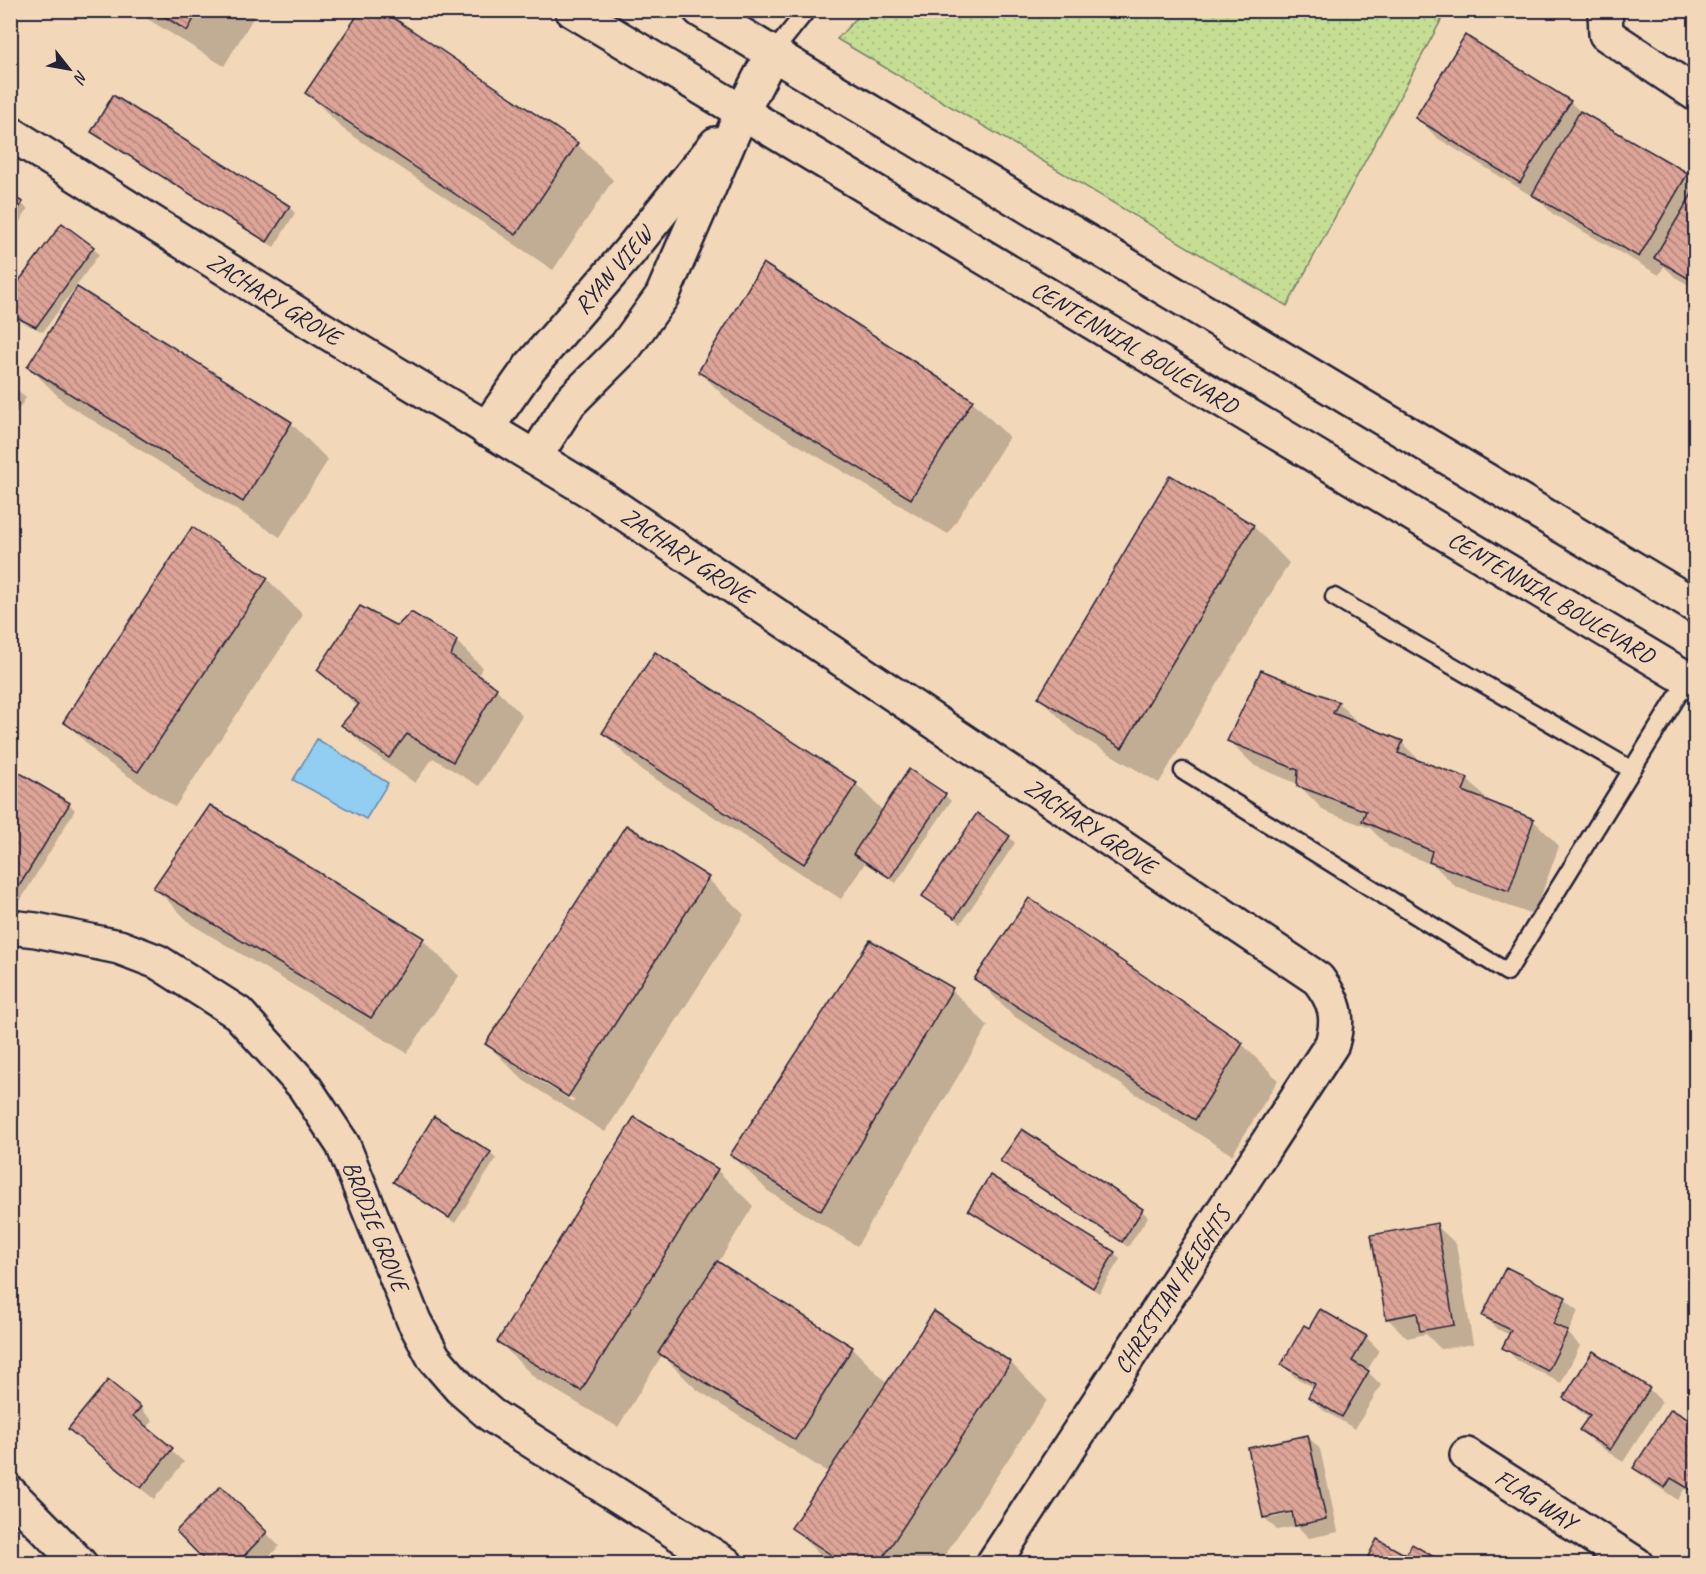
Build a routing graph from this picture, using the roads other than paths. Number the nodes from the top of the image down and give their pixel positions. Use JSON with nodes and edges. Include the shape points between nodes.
{"nodes":[{"id":1,"x":572,"y":10,"type":"edge"},
{"id":2,"x":700,"y":10,"type":"edge"},
{"id":3,"x":807,"y":10,"type":"edge"},
{"id":4,"x":1605,"y":10,"type":"edge"},
{"id":5,"x":772,"y":54,"type":"junction"},
{"id":6,"x":1695,"y":94,"type":"edge"},
{"id":7,"x":742,"y":112,"type":"junction"},
{"id":8,"x":10,"y":133,"type":"edge"},
{"id":9,"x":486,"y":429,"type":"junction"},
{"id":10,"x":535,"y":457,"type":"junction"},
{"id":11,"x":1334,"y":597,"type":"dead end"},
{"id":12,"x":1695,"y":606,"type":"edge"},
{"id":13,"x":1691,"y":682,"type":"edge"},
{"id":14,"x":1632,"y":770,"type":"junction"},
{"id":15,"x":1183,"y":771,"type":"dead end"},
{"id":16,"x":10,"y":927,"type":"edge"},
{"id":17,"x":1335,"y":1011,"type":"joint"},
{"id":18,"x":1467,"y":1455,"type":"dead end"},
{"id":19,"x":10,"y":1493,"type":"edge"},
{"id":20,"x":80,"y":1563,"type":"edge"},
{"id":21,"x":726,"y":1563,"type":"edge"},
{"id":22,"x":993,"y":1563,"type":"edge"},
{"id":23,"x":1636,"y":1563,"type":"edge"}],
"edges":[{"from":1,"to":7,"type":"street","name":"CENTENNIAL BOULEVARD"},
{"from":2,"to":5,"type":"street"},
{"from":3,"to":5,"type":"lane"},
{"from":4,"to":6,"type":"street","via":[[1606,34]]},
{"from":5,"to":7,"type":"street","name":"RYAN VIEW"},
{"from":5,"to":12,"type":"street"},
{"from":7,"to":9,"type":"street","name":"RYAN VIEW","via":[[530,367]]},
{"from":7,"to":10,"type":"street","name":"RYAN VIEW","via":[[662,296],[626,346],[570,402]]},
{"from":7,"to":13,"type":"street","name":"CENTENNIAL BOULEVARD"},
{"from":8,"to":9,"type":"street","name":"ZACHARY GROVE"},
{"from":9,"to":10,"type":"street","name":"ZACHARY GROVE"},
{"from":10,"to":17,"type":"street","name":"ZACHARY GROVE","via":[[1318,979]]},
{"from":11,"to":14,"type":"lane"},
{"from":13,"to":14,"type":"lane"},
{"from":14,"to":15,"type":"lane","via":[[1508,972]]},
{"from":16,"to":21,"type":"street","name":"BRODIE GROVE","via":[[129,951],[158,962],[238,1013],[304,1086],[343,1145],[414,1321],[434,1358],[460,1388],[491,1415]]},
{"from":17,"to":22,"type":"street","name":"CHRISTIAN HEIGHTS","via":[[1337,1028],[1332,1044]]},
{"from":18,"to":23,"type":"street","name":"FLAG WAY"},
{"from":19,"to":20,"type":"street"}]}
